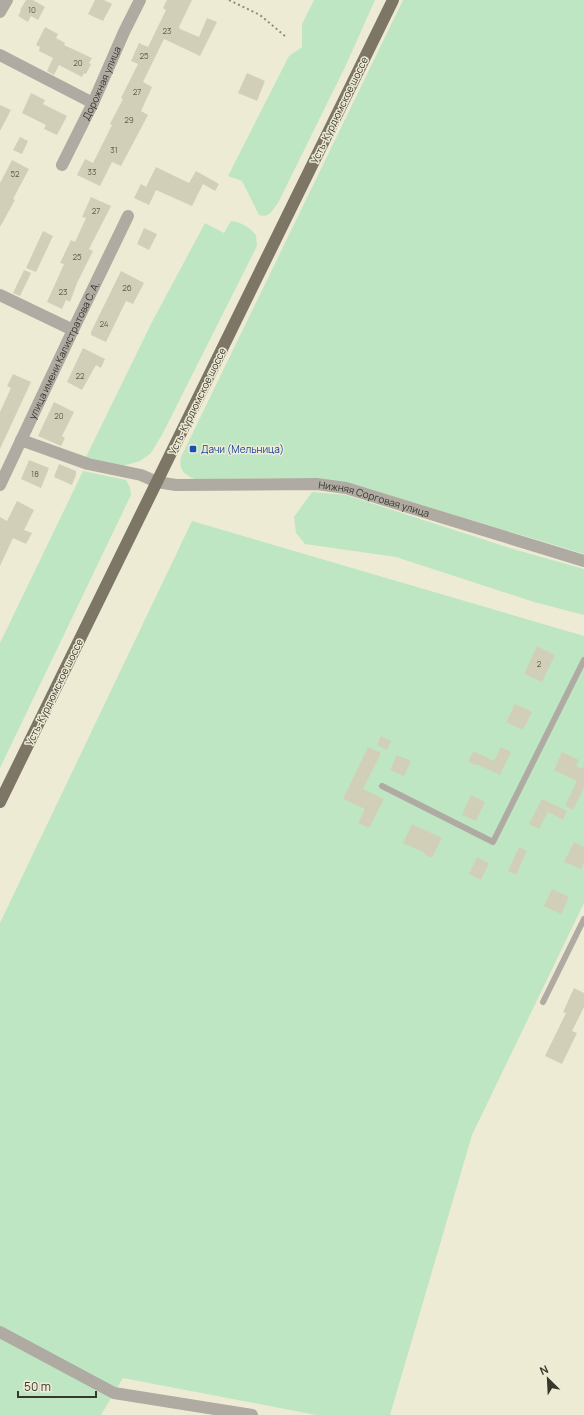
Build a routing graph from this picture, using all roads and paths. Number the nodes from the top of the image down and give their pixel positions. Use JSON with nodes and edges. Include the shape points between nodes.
{"nodes":[{"id":1,"x":7,"y":0,"type":"edge"},
{"id":2,"x":140,"y":0,"type":"edge"},
{"id":3,"x":229,"y":0,"type":"edge"},
{"id":4,"x":393,"y":0,"type":"edge"},
{"id":5,"x":0,"y":12,"type":"edge"},
{"id":6,"x":285,"y":36,"type":"dead end"},
{"id":7,"x":0,"y":56,"type":"edge"},
{"id":8,"x":93,"y":103,"type":"junction"},
{"id":9,"x":62,"y":166,"type":"dead end"},
{"id":10,"x":128,"y":216,"type":"dead end"},
{"id":11,"x":0,"y":295,"type":"edge"},
{"id":12,"x":72,"y":330,"type":"junction"},
{"id":13,"x":21,"y":440,"type":"junction"},
{"id":14,"x":157,"y":482,"type":"junction"},
{"id":15,"x":0,"y":485,"type":"edge"},
{"id":16,"x":584,"y":561,"type":"edge"},
{"id":17,"x":584,"y":660,"type":"edge"},
{"id":18,"x":382,"y":786,"type":"dead end"},
{"id":19,"x":0,"y":802,"type":"edge"},
{"id":20,"x":584,"y":919,"type":"edge"},
{"id":21,"x":543,"y":1002,"type":"dead end"},
{"id":22,"x":0,"y":1332,"type":"edge"},
{"id":23,"x":252,"y":1415,"type":"edge"}],
"edges":[{"from":1,"to":5,"type":"street"},
{"from":2,"to":8,"type":"street","name":"Дорожная улица"},
{"from":3,"to":6,"type":"path","via":[[260,15]]},
{"from":4,"to":14,"type":"main road","name":"Усть-Курдюмское шоссе"},
{"from":7,"to":8,"type":"street"},
{"from":8,"to":9,"type":"street","name":"Дорожная улица"},
{"from":10,"to":12,"type":"street","name":"улица имени Калистратова С. А."},
{"from":11,"to":12,"type":"street"},
{"from":12,"to":13,"type":"street","name":"улица имени Калистратова С. А."},
{"from":13,"to":14,"type":"street","name":"Нижняя Сорговая улица","via":[[88,464],[141,475]]},
{"from":13,"to":15,"type":"street","name":"улица имени Калистратова С. А."},
{"from":14,"to":16,"type":"street","name":"Нижняя Сорговая улица","via":[[176,485],[317,484],[346,488]]},
{"from":14,"to":19,"type":"main road","name":"Усть-Курдюмское шоссе"},
{"from":17,"to":18,"type":"lane","via":[[493,842]]},
{"from":20,"to":21,"type":"lane"},
{"from":22,"to":23,"type":"street","via":[[114,1393]]}]}
